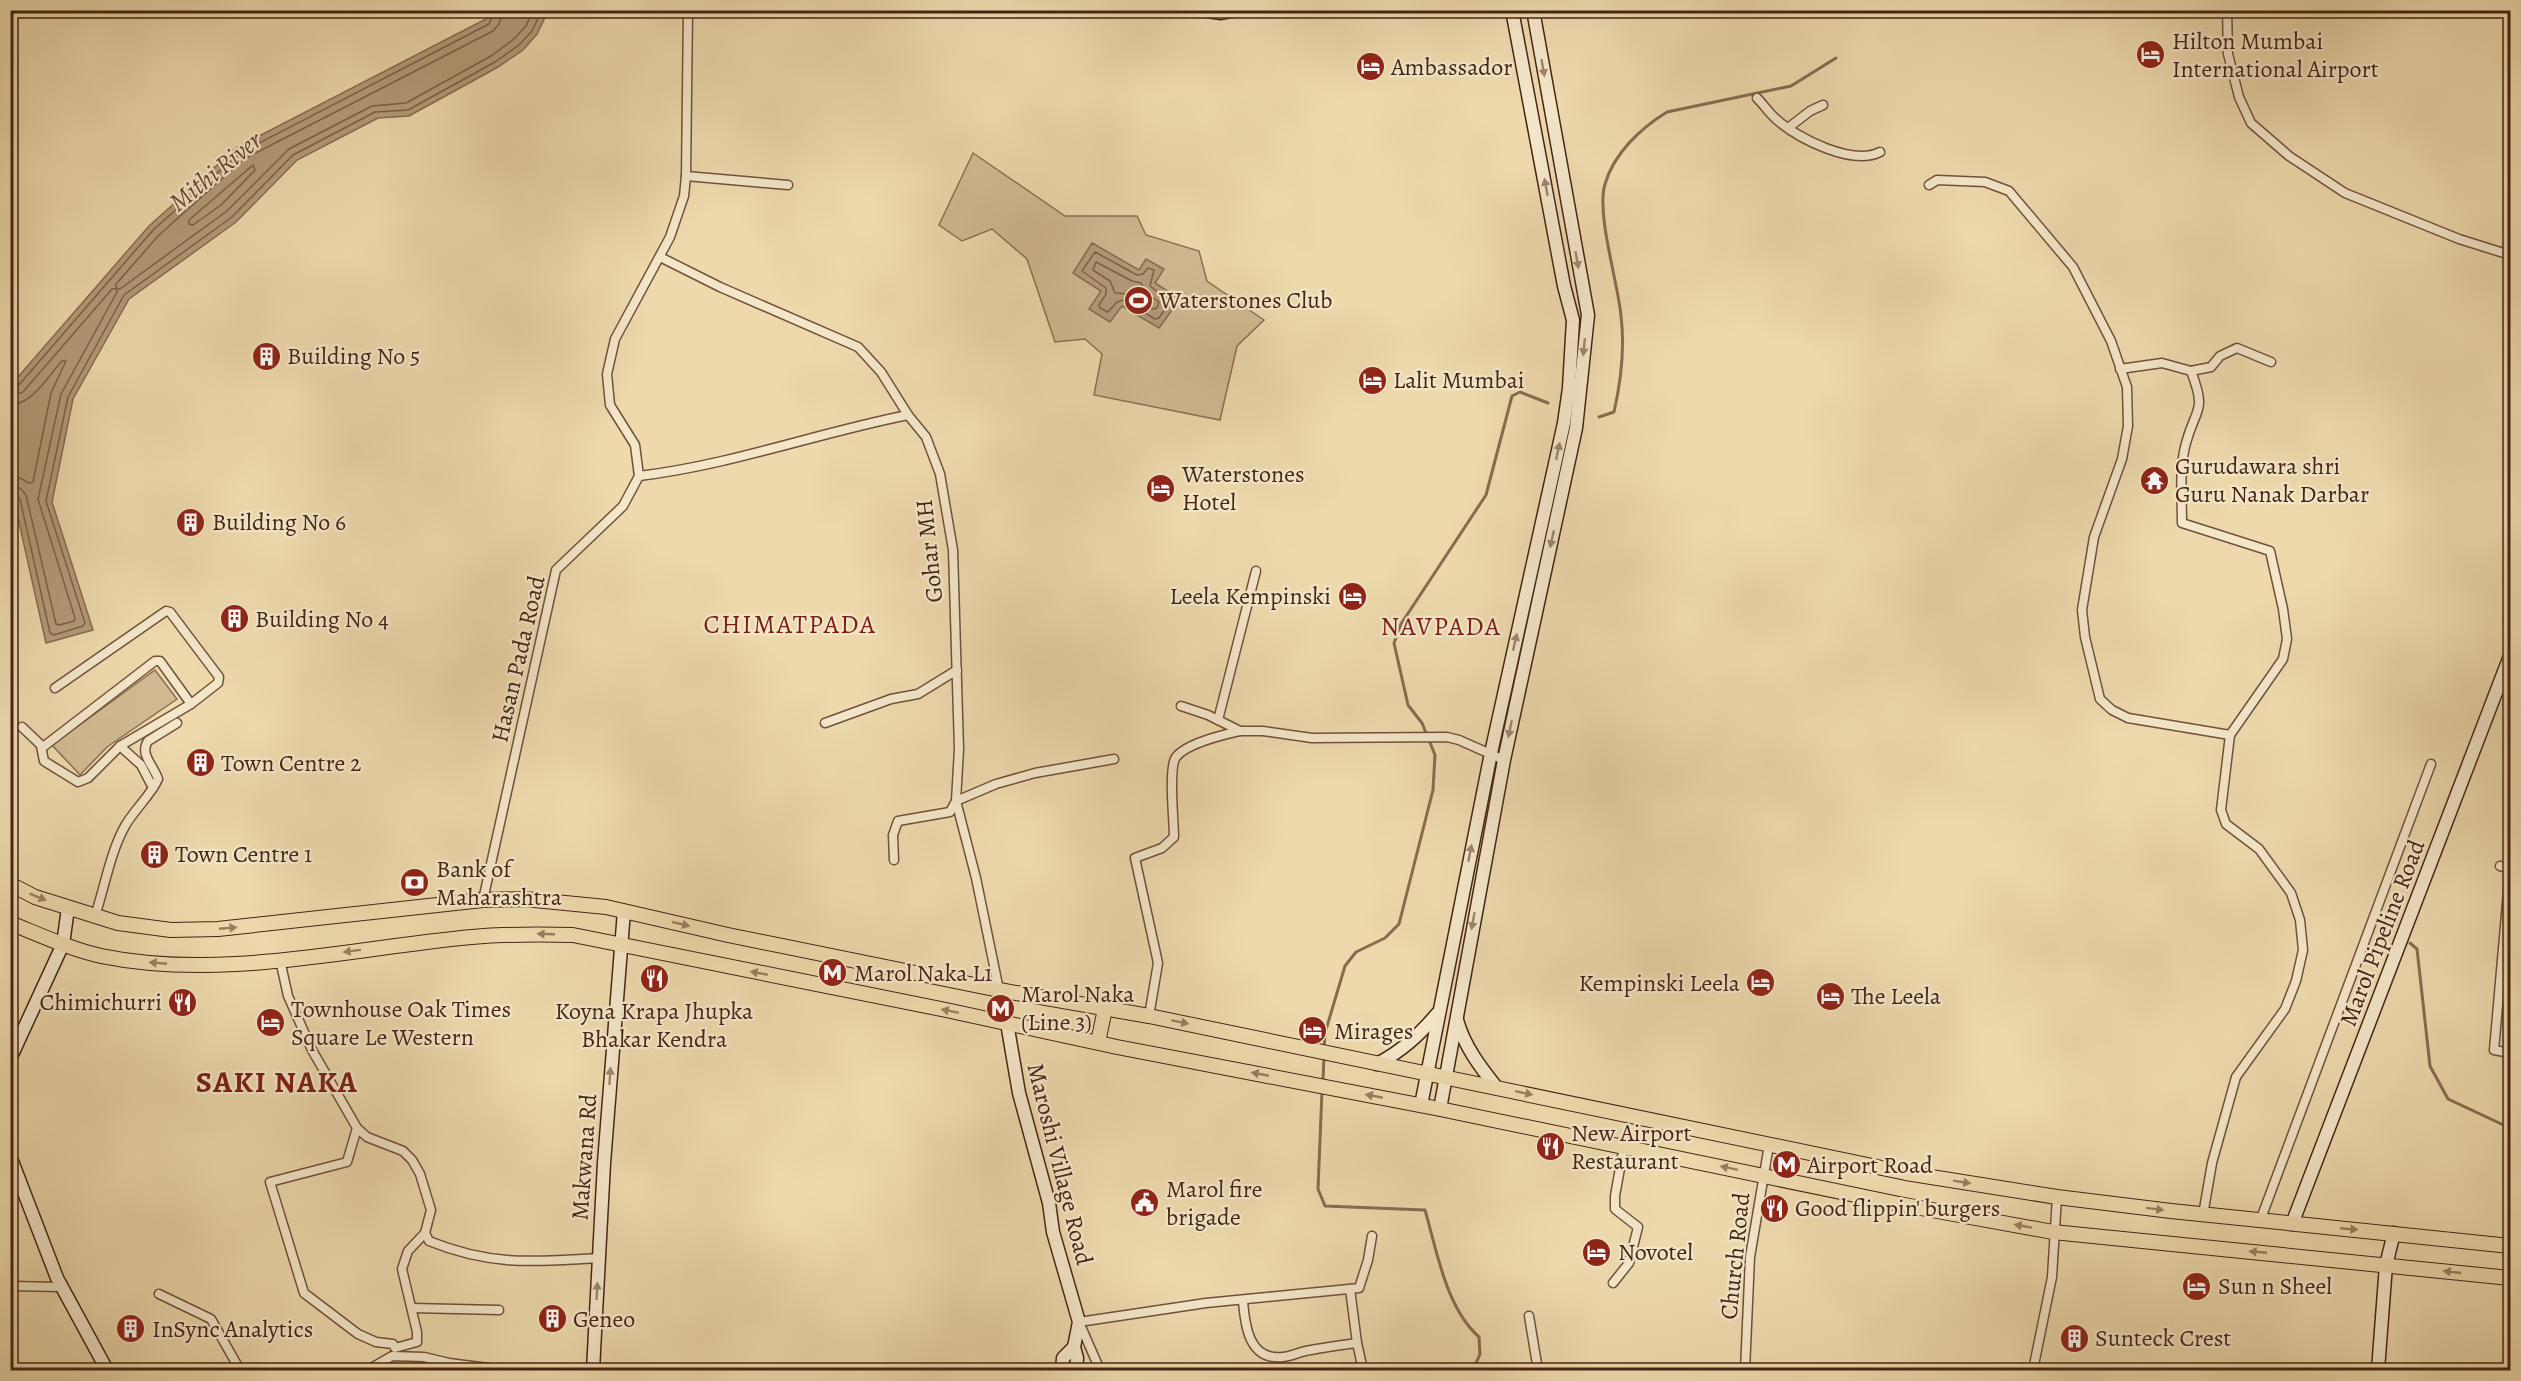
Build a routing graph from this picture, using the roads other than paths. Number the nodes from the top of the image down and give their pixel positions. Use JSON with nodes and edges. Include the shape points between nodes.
{"nodes":[{"id":1,"x":688,"y":10,"type":"edge"},
{"id":2,"x":1201,"y":10,"type":"edge"},
{"id":3,"x":1237,"y":10,"type":"edge"},
{"id":4,"x":1533,"y":10,"type":"edge"},
{"id":5,"x":1540,"y":10,"type":"edge"},
{"id":6,"x":2227,"y":10,"type":"edge"},
{"id":7,"x":1512,"y":11,"type":"edge"},
{"id":8,"x":1538,"y":39,"type":"junction"},
{"id":9,"x":1757,"y":98,"type":"dead end"},
{"id":10,"x":1823,"y":105,"type":"dead end"},
{"id":11,"x":1788,"y":128,"type":"junction"},
{"id":12,"x":1880,"y":152,"type":"dead end"},
{"id":13,"x":686,"y":176,"type":"junction"},
{"id":14,"x":788,"y":185,"type":"dead end"},
{"id":15,"x":1929,"y":185,"type":"dead end"},
{"id":16,"x":2511,"y":255,"type":"edge"},
{"id":17,"x":660,"y":257,"type":"junction"},
{"id":18,"x":2271,"y":362,"type":"dead end"},
{"id":19,"x":2120,"y":369,"type":"junction"},
{"id":20,"x":2191,"y":371,"type":"junction"},
{"id":21,"x":908,"y":414,"type":"junction"},
{"id":22,"x":639,"y":476,"type":"junction"},
{"id":23,"x":1256,"y":571,"type":"dead end"},
{"id":24,"x":2511,"y":656,"type":"edge"},
{"id":25,"x":957,"y":670,"type":"junction"},
{"id":26,"x":2507,"y":675,"type":"edge"},
{"id":27,"x":55,"y":688,"type":"dead end"},
{"id":28,"x":191,"y":704,"type":"junction"},
{"id":29,"x":1181,"y":706,"type":"dead end"},
{"id":30,"x":1218,"y":720,"type":"junction"},
{"id":31,"x":177,"y":723,"type":"dead end"},
{"id":32,"x":825,"y":723,"type":"dead end"},
{"id":33,"x":22,"y":727,"type":"dead end"},
{"id":34,"x":1240,"y":731,"type":"junction"},
{"id":35,"x":2230,"y":735,"type":"junction"},
{"id":36,"x":40,"y":746,"type":"junction"},
{"id":37,"x":120,"y":746,"type":"junction"},
{"id":38,"x":1491,"y":753,"type":"junction"},
{"id":39,"x":1114,"y":759,"type":"dead end"},
{"id":40,"x":1504,"y":760,"type":"junction"},
{"id":41,"x":2431,"y":764,"type":"dead end"},
{"id":42,"x":153,"y":788,"type":"junction"},
{"id":43,"x":956,"y":801,"type":"junction"},
{"id":44,"x":894,"y":860,"type":"dead end"},
{"id":45,"x":2500,"y":866,"type":"dead end"},
{"id":46,"x":2511,"y":869,"type":"edge"},
{"id":47,"x":10,"y":884,"type":"edge"},
{"id":48,"x":483,"y":900,"type":"junction"},
{"id":49,"x":68,"y":908,"type":"junction"},
{"id":50,"x":624,"y":911,"type":"junction"},
{"id":51,"x":95,"y":916,"type":"junction"},
{"id":52,"x":10,"y":923,"type":"edge"},
{"id":53,"x":63,"y":944,"type":"junction"},
{"id":54,"x":621,"y":946,"type":"junction"},
{"id":55,"x":280,"y":960,"type":"junction"},
{"id":56,"x":999,"y":990,"type":"junction"},
{"id":57,"x":1105,"y":1010,"type":"junction"},
{"id":58,"x":1438,"y":1013,"type":"junction"},
{"id":59,"x":1149,"y":1016,"type":"junction"},
{"id":60,"x":1456,"y":1019,"type":"junction"},
{"id":61,"x":1007,"y":1023,"type":"junction"},
{"id":62,"x":1098,"y":1042,"type":"junction"},
{"id":63,"x":2511,"y":1053,"type":"edge"},
{"id":64,"x":10,"y":1059,"type":"edge"},
{"id":65,"x":1377,"y":1064,"type":"junction"},
{"id":66,"x":1426,"y":1074,"type":"junction"},
{"id":67,"x":1446,"y":1077,"type":"junction"},
{"id":68,"x":1497,"y":1088,"type":"junction"},
{"id":69,"x":1421,"y":1105,"type":"junction"},
{"id":70,"x":1440,"y":1109,"type":"junction"},
{"id":71,"x":357,"y":1128,"type":"junction"},
{"id":72,"x":1769,"y":1145,"type":"junction"},
{"id":73,"x":1624,"y":1146,"type":"junction"},
{"id":74,"x":10,"y":1156,"type":"edge"},
{"id":75,"x":1763,"y":1175,"type":"junction"},
{"id":76,"x":2057,"y":1197,"type":"junction"},
{"id":77,"x":2203,"y":1215,"type":"junction"},
{"id":78,"x":2260,"y":1221,"type":"junction"},
{"id":79,"x":2292,"y":1224,"type":"junction"},
{"id":80,"x":2053,"y":1232,"type":"junction"},
{"id":81,"x":425,"y":1233,"type":"junction"},
{"id":82,"x":2394,"y":1233,"type":"junction"},
{"id":83,"x":1372,"y":1236,"type":"dead end"},
{"id":84,"x":2511,"y":1246,"type":"edge"},
{"id":85,"x":599,"y":1258,"type":"junction"},
{"id":86,"x":2386,"y":1265,"type":"junction"},
{"id":87,"x":2511,"y":1278,"type":"edge"},
{"id":88,"x":1613,"y":1283,"type":"dead end"},
{"id":89,"x":10,"y":1286,"type":"edge"},
{"id":90,"x":61,"y":1287,"type":"junction"},
{"id":91,"x":1350,"y":1289,"type":"junction"},
{"id":92,"x":159,"y":1294,"type":"dead end"},
{"id":93,"x":1243,"y":1300,"type":"junction"},
{"id":94,"x":412,"y":1308,"type":"junction"},
{"id":95,"x":499,"y":1310,"type":"dead end"},
{"id":96,"x":1529,"y":1316,"type":"dead end"},
{"id":97,"x":1079,"y":1322,"type":"junction"},
{"id":98,"x":1357,"y":1343,"type":"junction"},
{"id":99,"x":1074,"y":1347,"type":"junction"},
{"id":100,"x":107,"y":1371,"type":"edge"},
{"id":101,"x":240,"y":1371,"type":"edge"},
{"id":102,"x":368,"y":1371,"type":"edge"},
{"id":103,"x":503,"y":1371,"type":"edge"},
{"id":104,"x":593,"y":1371,"type":"edge"},
{"id":105,"x":1062,"y":1371,"type":"edge"},
{"id":106,"x":1076,"y":1371,"type":"edge"},
{"id":107,"x":1100,"y":1371,"type":"edge"},
{"id":108,"x":1363,"y":1371,"type":"edge"},
{"id":109,"x":1538,"y":1371,"type":"edge"},
{"id":110,"x":1745,"y":1371,"type":"edge"},
{"id":111,"x":2033,"y":1371,"type":"edge"},
{"id":112,"x":2378,"y":1371,"type":"edge"}],
"edges":[{"from":1,"to":13,"type":"street"},
{"from":2,"to":3,"type":"main road"},
{"from":4,"to":8,"type":"main road"},
{"from":5,"to":8,"type":"main road"},
{"from":6,"to":16,"type":"street","via":[[2228,54],[2239,97],[2251,123],[2289,156],[2345,193],[2459,239]]},
{"from":38,"to":7,"type":"main road","one_way":true,"via":[[1564,423],[1573,320]]},
{"from":8,"to":40,"type":"main road","one_way":true,"via":[[1587,315],[1576,428]]},
{"from":9,"to":11,"type":"street"},
{"from":10,"to":11,"type":"street"},
{"from":11,"to":12,"type":"street","via":[[1842,154],[1860,158]]},
{"from":13,"to":14,"type":"street"},
{"from":13,"to":17,"type":"street","via":[[684,196]]},
{"from":15,"to":19,"type":"street","via":[[1937,180],[1985,182],[2009,191],[2073,267],[2111,341]]},
{"from":17,"to":21,"type":"street","name":"Gohar MH","via":[[858,347],[881,372]]},
{"from":17,"to":22,"type":"street","via":[[615,339],[607,374],[610,405],[635,445]]},
{"from":18,"to":20,"type":"street","via":[[2237,348],[2220,356],[2211,367]]},
{"from":19,"to":20,"type":"street","via":[[2162,363]]},
{"from":19,"to":35,"type":"street","via":[[2127,387],[2128,426],[2122,459],[2094,537],[2082,610],[2095,689],[2112,710],[2128,718]]},
{"from":20,"to":35,"type":"street","via":[[2200,394],[2199,411],[2186,444],[2182,523],[2270,551],[2287,639],[2283,659]]},
{"from":21,"to":22,"type":"street","via":[[808,437],[734,460]]},
{"from":21,"to":25,"type":"street","name":"Gohar MH","via":[[926,437],[947,508]]},
{"from":22,"to":48,"type":"street","name":"Hasan Pada Road","via":[[624,506],[556,570]]},
{"from":23,"to":30,"type":"street"},
{"from":24,"to":26,"type":"main road","name":"Marol Pipeline Road"},
{"from":25,"to":32,"type":"street","via":[[918,694],[891,699]]},
{"from":25,"to":43,"type":"street","name":"Gohar MH"},
{"from":26,"to":79,"type":"main road","name":"Marol Pipeline Road"},
{"from":27,"to":28,"type":"street","via":[[166,611],[219,677]]},
{"from":28,"to":36,"type":"street","via":[[160,661],[155,661]]},
{"from":28,"to":37,"type":"street"},
{"from":29,"to":30,"type":"street"},
{"from":30,"to":34,"type":"street"},
{"from":31,"to":42,"type":"street","via":[[145,745],[145,754],[158,779]]},
{"from":33,"to":36,"type":"street"},
{"from":34,"to":38,"type":"street","via":[[1311,738],[1447,737]]},
{"from":34,"to":59,"type":"street","via":[[1201,741],[1176,757],[1171,770],[1174,837],[1162,848],[1135,858],[1158,963]]},
{"from":35,"to":77,"type":"street","via":[[2221,810],[2226,824],[2259,849],[2291,893],[2300,920],[2303,950],[2285,1009],[2236,1077],[2212,1163]]},
{"from":36,"to":37,"type":"street","via":[[45,761],[78,782],[88,778]]},
{"from":37,"to":42,"type":"street","via":[[141,765]]},
{"from":38,"to":40,"type":"street"},
{"from":58,"to":38,"type":"main road","one_way":true},
{"from":39,"to":43,"type":"street","via":[[1035,773]]},
{"from":40,"to":60,"type":"main road","one_way":true},
{"from":41,"to":78,"type":"street"},
{"from":42,"to":51,"type":"street","via":[[124,828]]},
{"from":43,"to":44,"type":"street","via":[[950,812],[898,821],[893,835]]},
{"from":43,"to":56,"type":"street","name":"Gohar MH"},
{"from":45,"to":46,"type":"street"},
{"from":46,"to":63,"type":"street","via":[[2494,1050]]},
{"from":47,"to":49,"type":"main road","one_way":true},
{"from":48,"to":50,"type":"main road","via":[[573,902]]},
{"from":51,"to":48,"type":"main road","one_way":true,"via":[[171,930],[218,929]]},
{"from":49,"to":51,"type":"main road"},
{"from":49,"to":53,"type":"main road"},
{"from":50,"to":54,"type":"main road","name":"Makwana Rd"},
{"from":50,"to":56,"type":"main road","one_way":true},
{"from":52,"to":53,"type":"main road"},
{"from":55,"to":53,"type":"main road","one_way":true,"via":[[191,966],[99,956]]},
{"from":53,"to":64,"type":"main road"},
{"from":54,"to":55,"type":"main road","one_way":true,"via":[[573,935],[523,933]]},
{"from":61,"to":54,"type":"main road","one_way":true},
{"from":85,"to":54,"type":"main road","name":"Makwana Rd","one_way":true},
{"from":55,"to":71,"type":"street","via":[[288,996],[312,1050]]},
{"from":56,"to":57,"type":"main road"},
{"from":56,"to":61,"type":"main road","name":"Maroshi Village Road"},
{"from":57,"to":59,"type":"main road"},
{"from":57,"to":62,"type":"main road"},
{"from":58,"to":65,"type":"main road","via":[[1417,1037]]},
{"from":58,"to":66,"type":"main road"},
{"from":59,"to":65,"type":"main road","one_way":true},
{"from":60,"to":67,"type":"main road"},
{"from":60,"to":68,"type":"main road","via":[[1480,1066]]},
{"from":61,"to":62,"type":"main road"},
{"from":61,"to":97,"type":"main road","name":"Maroshi Village Road","via":[[1019,1093]]},
{"from":69,"to":62,"type":"main road","one_way":true},
{"from":65,"to":66,"type":"main road"},
{"from":66,"to":67,"type":"main road"},
{"from":66,"to":69,"type":"main road"},
{"from":67,"to":68,"type":"main road"},
{"from":67,"to":70,"type":"main road"},
{"from":68,"to":72,"type":"main road","one_way":true},
{"from":69,"to":70,"type":"main road"},
{"from":70,"to":73,"type":"main road"},
{"from":71,"to":81,"type":"street","via":[[367,1137],[403,1151],[412,1160],[431,1209]]},
{"from":71,"to":94,"type":"street","via":[[347,1162],[270,1182],[273,1193],[304,1293],[358,1334],[393,1344],[395,1348],[417,1342]]},
{"from":72,"to":75,"type":"street","name":"Church Road"},
{"from":72,"to":76,"type":"main road","one_way":true,"via":[[1906,1173]]},
{"from":75,"to":73,"type":"main road","one_way":true},
{"from":73,"to":88,"type":"street","via":[[1615,1209],[1638,1227],[1629,1263]]},
{"from":74,"to":90,"type":"main road"},
{"from":80,"to":75,"type":"main road","one_way":true},
{"from":75,"to":110,"type":"street","name":"Church Road","via":[[1750,1257]]},
{"from":76,"to":77,"type":"main road","one_way":true},
{"from":76,"to":80,"type":"street"},
{"from":77,"to":78,"type":"main road"},
{"from":78,"to":79,"type":"main road"},
{"from":79,"to":82,"type":"main road","one_way":true},
{"from":86,"to":80,"type":"main road","one_way":true},
{"from":80,"to":111,"type":"street","via":[[2052,1277]]},
{"from":81,"to":85,"type":"street","via":[[429,1240],[458,1252],[495,1260],[548,1262]]},
{"from":81,"to":94,"type":"street","via":[[408,1251],[402,1269]]},
{"from":82,"to":84,"type":"main road"},
{"from":82,"to":86,"type":"main road"},
{"from":83,"to":91,"type":"street","via":[[1359,1288]]},
{"from":104,"to":85,"type":"main road","name":"Makwana Rd","one_way":true},
{"from":87,"to":86,"type":"main road","one_way":true},
{"from":86,"to":112,"type":"main road"},
{"from":89,"to":90,"type":"street"},
{"from":90,"to":100,"type":"main road"},
{"from":91,"to":93,"type":"street"},
{"from":91,"to":98,"type":"street"},
{"from":92,"to":101,"type":"street","via":[[211,1319]]},
{"from":93,"to":97,"type":"street"},
{"from":93,"to":98,"type":"street","via":[[1249,1338],[1255,1348],[1268,1355],[1281,1357]]},
{"from":94,"to":95,"type":"street"},
{"from":96,"to":109,"type":"street"},
{"from":97,"to":99,"type":"main road","name":"Maroshi Village Road"},
{"from":97,"to":107,"type":"street"},
{"from":98,"to":108,"type":"street"},
{"from":99,"to":105,"type":"main road","name":"Maroshi Village Road","via":[[1062,1358]]},
{"from":99,"to":106,"type":"main road","name":"Maroshi Village Road"},
{"from":102,"to":103,"type":"street","via":[[392,1356],[424,1357]]}]}
